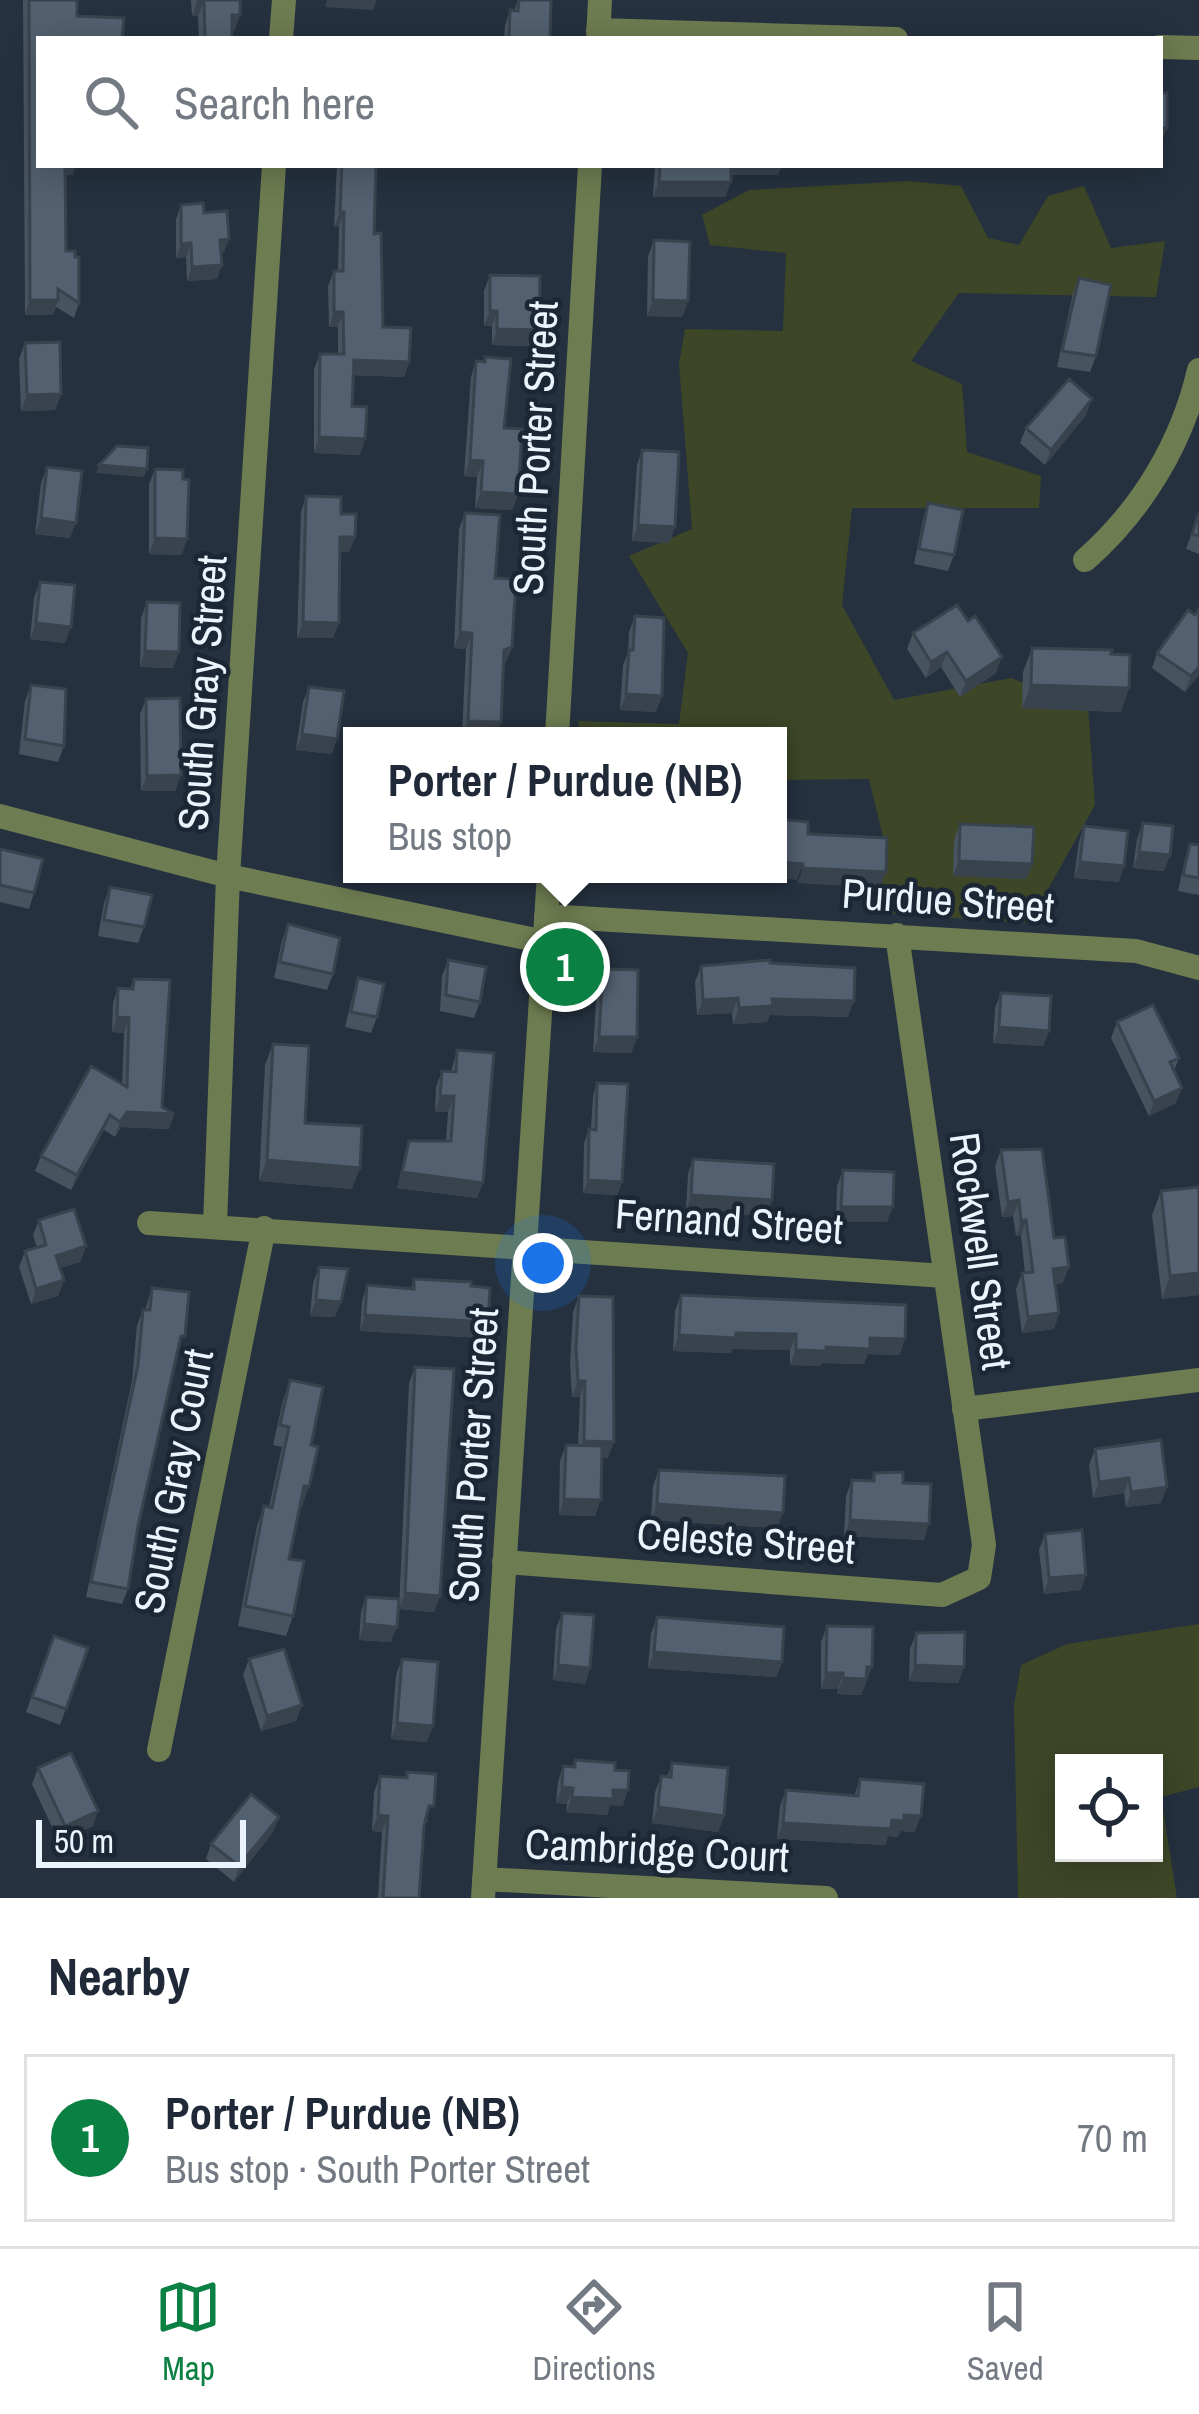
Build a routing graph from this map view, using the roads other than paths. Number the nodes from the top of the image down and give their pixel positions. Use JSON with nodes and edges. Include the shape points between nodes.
{"nodes":[{"id":1,"x":284,"y":0,"type":"edge"},
{"id":2,"x":600,"y":0,"type":"edge"},
{"id":3,"x":598,"y":35,"type":"edge"},
{"id":4,"x":281,"y":36,"type":"edge"},
{"id":5,"x":672,"y":36,"type":"edge"},
{"id":6,"x":1163,"y":47,"type":"edge"},
{"id":7,"x":1199,"y":48,"type":"edge"},
{"id":8,"x":274,"y":168,"type":"edge"},
{"id":9,"x":590,"y":168,"type":"edge"},
{"id":10,"x":1199,"y":370,"type":"edge"},
{"id":11,"x":1085,"y":560,"type":"dead end"},
{"id":12,"x":558,"y":727,"type":"edge"},
{"id":13,"x":0,"y":816,"type":"edge"},
{"id":14,"x":228,"y":876,"type":"junction"},
{"id":15,"x":549,"y":883,"type":"edge"},
{"id":16,"x":546,"y":929,"type":"junction"},
{"id":17,"x":897,"y":935,"type":"junction"},
{"id":18,"x":1199,"y":968,"type":"edge"},
{"id":19,"x":149,"y":1223,"type":"dead end"},
{"id":20,"x":215,"y":1226,"type":"junction"},
{"id":21,"x":264,"y":1228,"type":"junction"},
{"id":22,"x":527,"y":1247,"type":"junction"},
{"id":23,"x":945,"y":1276,"type":"junction"},
{"id":24,"x":1199,"y":1380,"type":"edge"},
{"id":25,"x":964,"y":1409,"type":"junction"},
{"id":26,"x":504,"y":1562,"type":"junction"},
{"id":27,"x":980,"y":1578,"type":"joint"},
{"id":28,"x":159,"y":1750,"type":"dead end"},
{"id":29,"x":483,"y":1888,"type":"edge"},
{"id":30,"x":826,"y":1898,"type":"edge"}],
"edges":[{"from":1,"to":4,"type":"street"},
{"from":2,"to":3,"type":"street"},
{"from":3,"to":5,"type":"street"},
{"from":6,"to":7,"type":"street"},
{"from":8,"to":14,"type":"street","name":"South Gray Street"},
{"from":9,"to":12,"type":"street","name":"South Porter Street"},
{"from":10,"to":11,"type":"street","via":[[1160,469],[1119,530]]},
{"from":13,"to":14,"type":"street","name":"Purdue Street"},
{"from":14,"to":16,"type":"street","name":"Purdue Street"},
{"from":14,"to":20,"type":"street","name":"South Gray Street"},
{"from":15,"to":16,"type":"street","name":"South Porter Street"},
{"from":16,"to":17,"type":"street","name":"Purdue Street"},
{"from":16,"to":22,"type":"street","name":"South Porter Street"},
{"from":17,"to":18,"type":"street","name":"Purdue Street","via":[[1136,951]]},
{"from":17,"to":23,"type":"street","name":"Rockwell Street"},
{"from":19,"to":20,"type":"street","name":"Fernand Street"},
{"from":20,"to":21,"type":"street","name":"Fernand Street"},
{"from":21,"to":22,"type":"street","name":"Fernand Street"},
{"from":21,"to":28,"type":"street","name":"South Gray Court"},
{"from":22,"to":23,"type":"street","name":"Fernand Street"},
{"from":22,"to":26,"type":"street","name":"South Porter Street"},
{"from":23,"to":25,"type":"street","name":"Rockwell Street"},
{"from":24,"to":25,"type":"street"},
{"from":25,"to":27,"type":"street","name":"Rockwell Street","via":[[984,1545]]},
{"from":26,"to":27,"type":"street","name":"Celeste Street","via":[[942,1594]]},
{"from":26,"to":29,"type":"street","name":"South Porter Street"},
{"from":29,"to":30,"type":"street","name":"Cambridge Court"}]}
